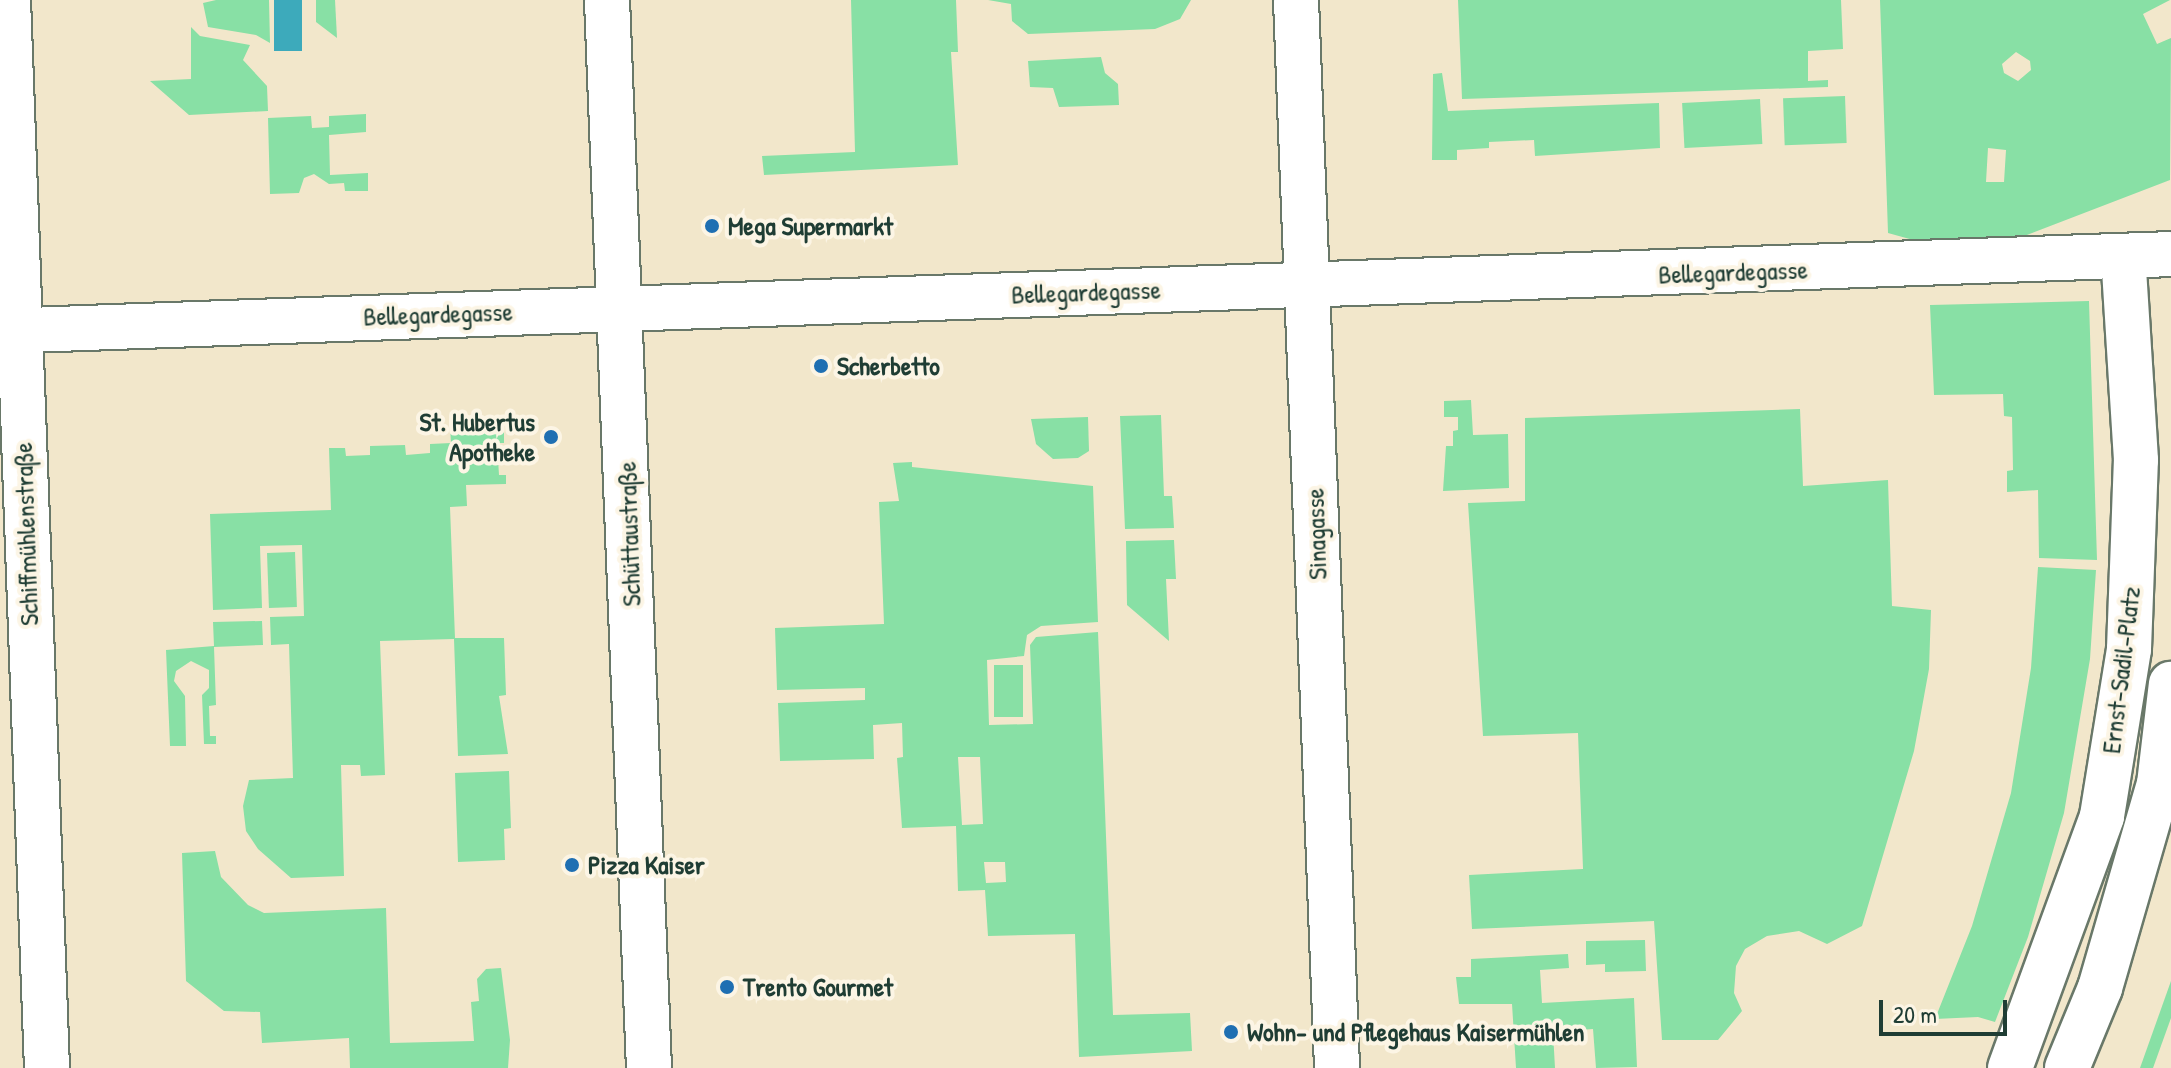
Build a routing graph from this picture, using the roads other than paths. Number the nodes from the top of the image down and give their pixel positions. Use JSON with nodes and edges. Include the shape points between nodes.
{"nodes":[{"id":1,"x":8,"y":0,"type":"edge"},
{"id":2,"x":607,"y":0,"type":"edge"},
{"id":3,"x":1296,"y":0,"type":"edge"},
{"id":4,"x":2171,"y":254,"type":"edge"},
{"id":5,"x":2123,"y":256,"type":"junction"},
{"id":6,"x":1306,"y":284,"type":"junction"},
{"id":7,"x":620,"y":307,"type":"junction"},
{"id":8,"x":10,"y":331,"type":"edge"},
{"id":9,"x":2171,"y":684,"type":"edge"},
{"id":10,"x":47,"y":1068,"type":"edge"},
{"id":11,"x":649,"y":1068,"type":"edge"},
{"id":12,"x":1337,"y":1068,"type":"edge"},
{"id":13,"x":2010,"y":1068,"type":"edge"},
{"id":14,"x":2067,"y":1068,"type":"edge"}],
"edges":[{"from":1,"to":8,"type":"street","name":"Schiffmühlenstraße"},
{"from":2,"to":7,"type":"street","name":"Schüttaustraße"},
{"from":3,"to":6,"type":"street","name":"Sinagasse"},
{"from":4,"to":5,"type":"street","name":"Bellegardegasse"},
{"from":5,"to":6,"type":"street","name":"Bellegardegasse"},
{"from":5,"to":13,"type":"street","name":"Ernst-Sadil-Platz","via":[[2136,460],[2129,649],[2102,816]]},
{"from":6,"to":7,"type":"street","name":"Bellegardegasse"},
{"from":6,"to":12,"type":"street","name":"Sinagasse"},
{"from":7,"to":8,"type":"street","name":"Bellegardegasse"},
{"from":7,"to":11,"type":"street","name":"Schüttaustraße"},
{"from":8,"to":10,"type":"street","name":"Schiffmühlenstraße"},
{"from":9,"to":14,"type":"street","name":"Ernst-Sadil-Platz","via":[[2159,784],[2100,988]]}]}
